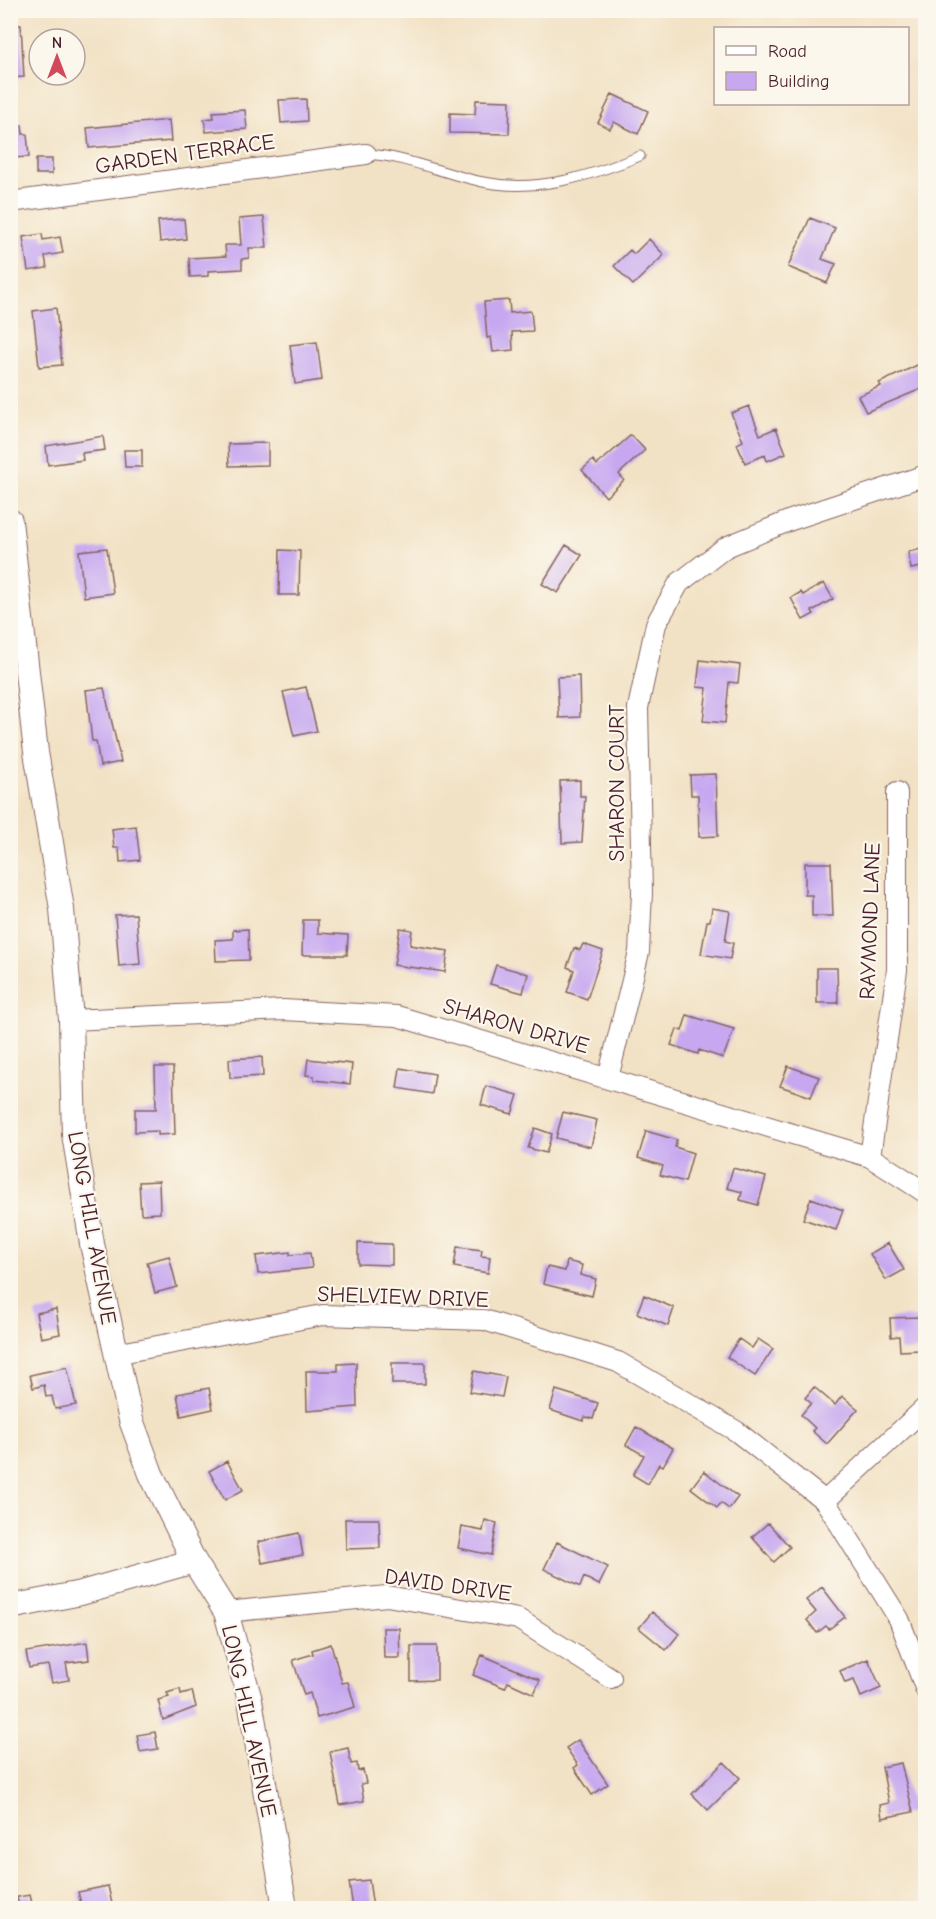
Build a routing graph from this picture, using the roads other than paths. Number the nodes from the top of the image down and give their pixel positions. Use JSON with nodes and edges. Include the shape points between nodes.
{"nodes":[{"id":1,"x":366,"y":154,"type":"joint"},
{"id":2,"x":640,"y":156,"type":"dead end"},
{"id":3,"x":10,"y":202,"type":"edge"},
{"id":4,"x":926,"y":476,"type":"edge"},
{"id":5,"x":10,"y":521,"type":"edge"},
{"id":6,"x":897,"y":792,"type":"dead end"},
{"id":7,"x":71,"y":1020,"type":"junction"},
{"id":8,"x":608,"y":1078,"type":"junction"},
{"id":9,"x":870,"y":1157,"type":"junction"},
{"id":10,"x":926,"y":1193,"type":"edge"},
{"id":11,"x":115,"y":1354,"type":"junction"},
{"id":12,"x":926,"y":1407,"type":"edge"},
{"id":13,"x":825,"y":1501,"type":"junction"},
{"id":14,"x":194,"y":1561,"type":"junction"},
{"id":15,"x":10,"y":1607,"type":"edge"},
{"id":16,"x":226,"y":1612,"type":"junction"},
{"id":17,"x":611,"y":1678,"type":"dead end"},
{"id":18,"x":926,"y":1690,"type":"edge"},
{"id":19,"x":285,"y":1908,"type":"edge"}],
"edges":[{"from":1,"to":2,"type":"lane","via":[[393,156],[482,182],[516,185],[584,177]]},
{"from":1,"to":3,"type":"street","name":"GARDEN TERRACE"},
{"from":4,"to":8,"type":"street","name":"SHARON COURT","via":[[791,520],[726,547],[679,583],[656,624],[638,708],[642,893],[639,952]]},
{"from":5,"to":7,"type":"street","name":"LONG HILL AVENUE","via":[[36,752],[62,909]]},
{"from":6,"to":9,"type":"street","name":"RAYMOND LANE","via":[[897,970]]},
{"from":7,"to":8,"type":"street","name":"SHARON DRIVE","via":[[283,1010],[397,1016]]},
{"from":7,"to":11,"type":"street","name":"LONG HILL AVENUE","via":[[74,1134]]},
{"from":8,"to":9,"type":"street","name":"SHARON DRIVE"},
{"from":9,"to":10,"type":"street","name":"SHARON DRIVE"},
{"from":11,"to":13,"type":"street","name":"SHELVIEW DRIVE","via":[[323,1315],[484,1320],[618,1362],[736,1431]]},
{"from":11,"to":14,"type":"street","name":"LONG HILL AVENUE","via":[[131,1420],[151,1474]]},
{"from":12,"to":13,"type":"street"},
{"from":13,"to":18,"type":"street","name":"SHELVIEW DRIVE","via":[[899,1619]]},
{"from":14,"to":15,"type":"street","via":[[81,1593]]},
{"from":14,"to":16,"type":"street","name":"LONG HILL AVENUE"},
{"from":16,"to":17,"type":"street","name":"DAVID DRIVE","via":[[387,1596],[518,1619]]},
{"from":16,"to":19,"type":"street","name":"LONG HILL AVENUE","via":[[250,1700]]}]}
